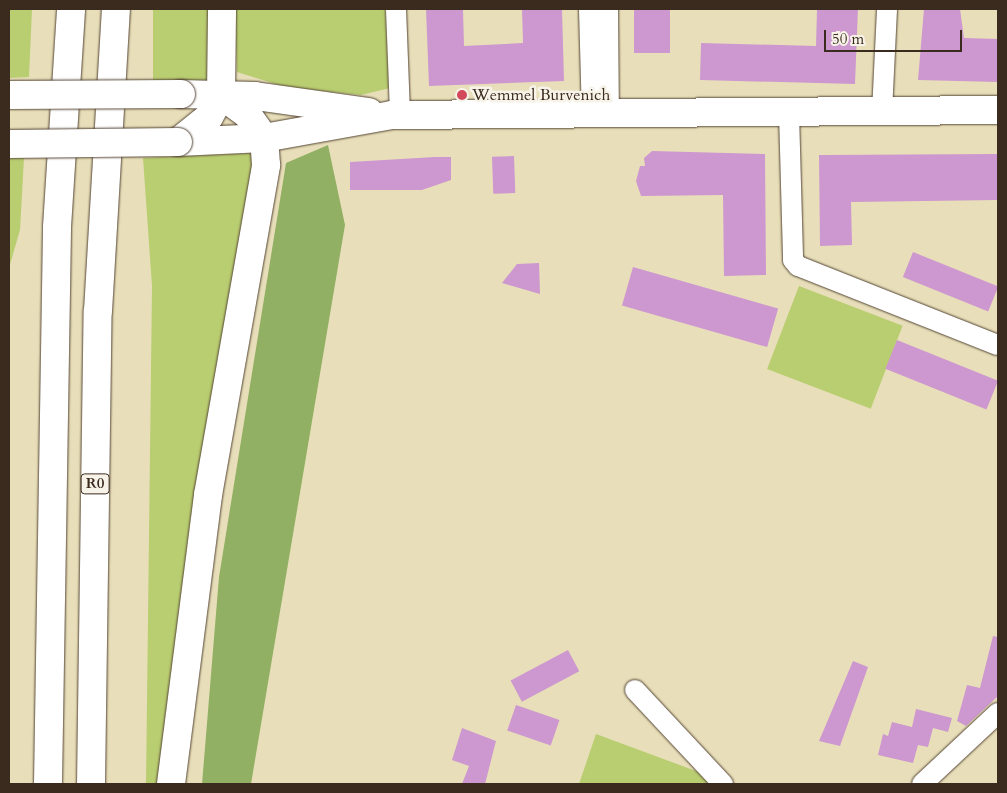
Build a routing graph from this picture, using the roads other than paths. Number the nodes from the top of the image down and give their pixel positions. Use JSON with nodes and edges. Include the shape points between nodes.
{"nodes":[{"id":1,"x":71,"y":9,"type":"edge"},
{"id":2,"x":116,"y":9,"type":"edge"},
{"id":3,"x":222,"y":9,"type":"edge"},
{"id":4,"x":396,"y":9,"type":"edge"},
{"id":5,"x":589,"y":9,"type":"edge"},
{"id":6,"x":608,"y":9,"type":"edge"},
{"id":7,"x":887,"y":9,"type":"edge"},
{"id":8,"x":9,"y":95,"type":"edge"},
{"id":9,"x":221,"y":96,"type":"junction"},
{"id":10,"x":998,"y":110,"type":"edge"},
{"id":11,"x":882,"y":112,"type":"junction"},
{"id":12,"x":789,"y":113,"type":"junction"},
{"id":13,"x":601,"y":114,"type":"junction"},
{"id":14,"x":396,"y":115,"type":"junction"},
{"id":15,"x":264,"y":138,"type":"junction"},
{"id":16,"x":178,"y":142,"type":"junction"},
{"id":17,"x":9,"y":144,"type":"edge"},
{"id":18,"x":998,"y":345,"type":"edge"},
{"id":19,"x":635,"y":690,"type":"dead end"},
{"id":20,"x":998,"y":712,"type":"edge"},
{"id":21,"x":45,"y":777,"type":"edge"},
{"id":22,"x":90,"y":784,"type":"edge"},
{"id":23,"x":171,"y":784,"type":"edge"},
{"id":24,"x":723,"y":784,"type":"edge"},
{"id":25,"x":922,"y":784,"type":"edge"}],
"edges":[{"from":1,"to":21,"type":"main road","via":[[57,227]]},
{"from":2,"to":22,"type":"main road","number":"R0","via":[[98,311]]},
{"from":3,"to":9,"type":"main road"},
{"from":4,"to":14,"type":"street"},
{"from":5,"to":13,"type":"street"},
{"from":6,"to":13,"type":"street"},
{"from":7,"to":11,"type":"street"},
{"from":8,"to":9,"type":"main road","bridge":true},
{"from":9,"to":14,"type":"main road","via":[[255,96]]},
{"from":9,"to":15,"type":"main road","via":[[247,114]]},
{"from":9,"to":16,"type":"main road","via":[[209,117]]},
{"from":10,"to":11,"type":"main road"},
{"from":11,"to":12,"type":"main road"},
{"from":12,"to":13,"type":"main road"},
{"from":12,"to":18,"type":"street","via":[[793,260],[798,266]]},
{"from":13,"to":14,"type":"main road"},
{"from":14,"to":15,"type":"main road"},
{"from":15,"to":16,"type":"main road"},
{"from":15,"to":23,"type":"main road","via":[[266,165],[208,495]]},
{"from":16,"to":17,"type":"main road","bridge":true},
{"from":19,"to":24,"type":"street"},
{"from":20,"to":25,"type":"street"}]}
